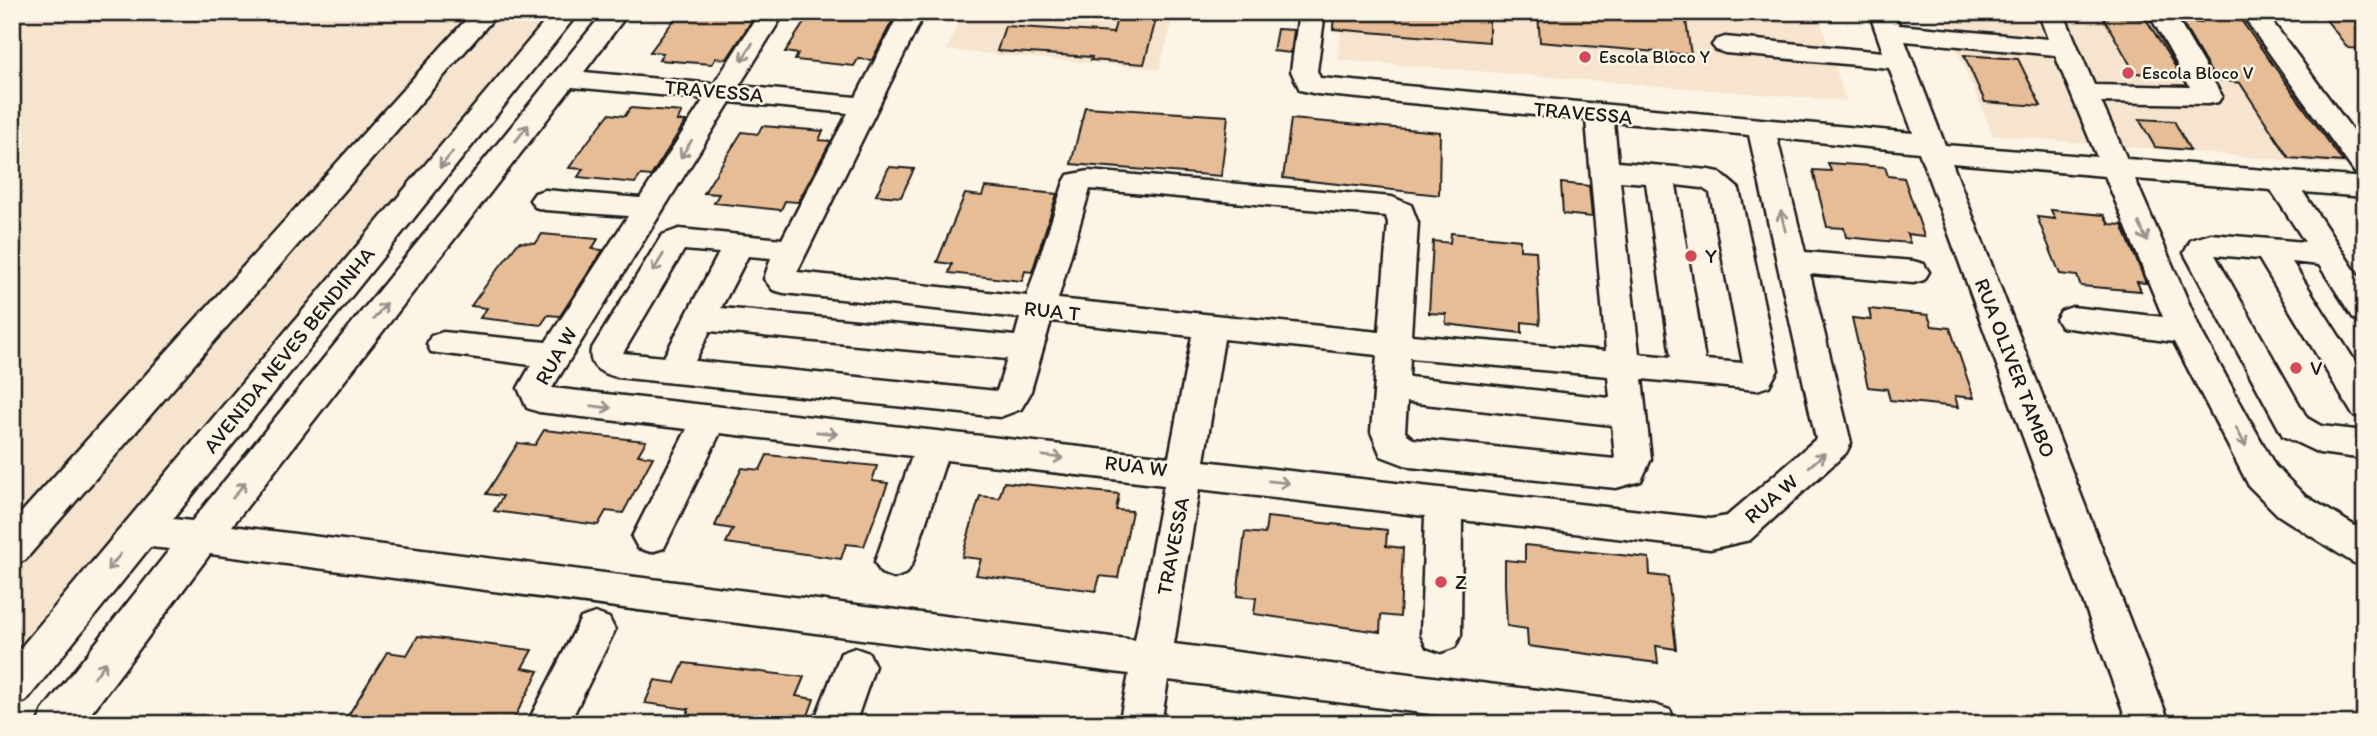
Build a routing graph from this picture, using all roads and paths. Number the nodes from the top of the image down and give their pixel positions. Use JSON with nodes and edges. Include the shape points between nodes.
{"nodes":[{"id":1,"x":487,"y":12,"type":"edge"},
{"id":2,"x":567,"y":12,"type":"edge"},
{"id":3,"x":617,"y":12,"type":"edge"},
{"id":4,"x":773,"y":12,"type":"edge"},
{"id":5,"x":913,"y":12,"type":"edge"},
{"id":6,"x":1312,"y":12,"type":"edge"},
{"id":7,"x":2050,"y":12,"type":"edge"},
{"id":8,"x":2155,"y":12,"type":"edge"},
{"id":9,"x":2252,"y":12,"type":"edge"},
{"id":10,"x":1889,"y":35,"type":"edge"},
{"id":11,"x":1725,"y":45,"type":"dead end"},
{"id":12,"x":2065,"y":48,"type":"junction"},
{"id":13,"x":566,"y":78,"type":"junction"},
{"id":14,"x":722,"y":91,"type":"junction"},
{"id":15,"x":2084,"y":93,"type":"junction"},
{"id":16,"x":863,"y":106,"type":"junction"},
{"id":17,"x":1599,"y":114,"type":"junction"},
{"id":18,"x":1761,"y":129,"type":"junction"},
{"id":19,"x":1932,"y":149,"type":"junction"},
{"id":20,"x":2365,"y":167,"type":"edge"},
{"id":21,"x":2116,"y":169,"type":"junction"},
{"id":22,"x":1604,"y":170,"type":"junction"},
{"id":23,"x":1660,"y":177,"type":"junction"},
{"id":24,"x":2281,"y":182,"type":"junction"},
{"id":25,"x":2365,"y":188,"type":"edge"},
{"id":26,"x":545,"y":200,"type":"dead end"},
{"id":27,"x":648,"y":208,"type":"junction"},
{"id":28,"x":739,"y":244,"type":"junction"},
{"id":29,"x":2269,"y":249,"type":"junction"},
{"id":30,"x":791,"y":250,"type":"junction"},
{"id":31,"x":2328,"y":255,"type":"junction"},
{"id":32,"x":1792,"y":262,"type":"junction"},
{"id":33,"x":1913,"y":272,"type":"dead end"},
{"id":34,"x":1038,"y":309,"type":"junction"},
{"id":35,"x":2365,"y":311,"type":"edge"},
{"id":36,"x":700,"y":318,"type":"junction"},
{"id":37,"x":2072,"y":319,"type":"dead end"},
{"id":38,"x":1210,"y":327,"type":"junction"},
{"id":39,"x":2185,"y":331,"type":"junction"},
{"id":40,"x":443,"y":344,"type":"dead end"},
{"id":41,"x":1394,"y":345,"type":"junction"},
{"id":42,"x":1026,"y":349,"type":"junction"},
{"id":43,"x":554,"y":355,"type":"junction"},
{"id":44,"x":1623,"y":367,"type":"junction"},
{"id":45,"x":673,"y":371,"type":"junction"},
{"id":46,"x":1690,"y":372,"type":"junction"},
{"id":47,"x":1391,"y":388,"type":"junction"},
{"id":48,"x":2365,"y":406,"type":"edge"},
{"id":49,"x":1627,"y":413,"type":"junction"},
{"id":50,"x":709,"y":420,"type":"junction"},
{"id":51,"x":934,"y":444,"type":"junction"},
{"id":52,"x":2365,"y":444,"type":"edge"},
{"id":53,"x":1186,"y":472,"type":"junction"},
{"id":54,"x":1444,"y":504,"type":"junction"},
{"id":55,"x":140,"y":530,"type":"junction"},
{"id":56,"x":651,"y":537,"type":"dead end"},
{"id":57,"x":200,"y":539,"type":"junction"},
{"id":58,"x":12,"y":549,"type":"edge"},
{"id":59,"x":2365,"y":551,"type":"edge"},
{"id":60,"x":894,"y":562,"type":"dead end"},
{"id":61,"x":595,"y":630,"type":"dead end"},
{"id":62,"x":1441,"y":635,"type":"dead end"},
{"id":63,"x":1152,"y":659,"type":"junction"},
{"id":64,"x":855,"y":666,"type":"dead end"},
{"id":65,"x":12,"y":688,"type":"edge"},
{"id":66,"x":58,"y":724,"type":"edge"},
{"id":67,"x":548,"y":724,"type":"edge"},
{"id":68,"x":834,"y":724,"type":"edge"},
{"id":69,"x":1140,"y":724,"type":"edge"},
{"id":70,"x":1654,"y":724,"type":"edge"},
{"id":71,"x":2149,"y":724,"type":"edge"}],
"edges":[{"from":1,"to":58,"type":"street"},
{"from":2,"to":55,"type":"street","name":"AVENIDA NEVES BENDINHA","one_way":true},
{"from":3,"to":13,"type":"street"},
{"from":4,"to":14,"type":"street","name":"RUA W","one_way":true},
{"from":5,"to":16,"type":"street","name":"RUA T"},
{"from":6,"to":17,"type":"street","name":"TRAVESSA","via":[[1304,71],[1309,84]]},
{"from":7,"to":12,"type":"street"},
{"from":8,"to":15,"type":"street","via":[[2163,16],[2208,96]]},
{"from":9,"to":20,"type":"street"},
{"from":10,"to":11,"type":"street"},
{"from":10,"to":12,"type":"street"},
{"from":10,"to":19,"type":"street","name":"RUA OLIVER TAMBO"},
{"from":12,"to":15,"type":"street"},
{"from":13,"to":14,"type":"street","name":"TRAVESSA"},
{"from":57,"to":13,"type":"street","one_way":true},
{"from":14,"to":16,"type":"street","name":"TRAVESSA"},
{"from":14,"to":27,"type":"street","name":"RUA W","one_way":true},
{"from":15,"to":21,"type":"street"},
{"from":16,"to":30,"type":"street","name":"RUA T"},
{"from":17,"to":18,"type":"street","name":"TRAVESSA"},
{"from":17,"to":22,"type":"street"},
{"from":18,"to":19,"type":"street","name":"TRAVESSA"},
{"from":32,"to":18,"type":"street","name":"RUA W","one_way":true},
{"from":19,"to":21,"type":"street","name":"TRAVESSA"},
{"from":19,"to":71,"type":"street","name":"RUA OLIVER TAMBO"},
{"from":21,"to":24,"type":"street","name":"TRAVESSA"},
{"from":21,"to":39,"type":"street","one_way":true},
{"from":22,"to":23,"type":"street"},
{"from":22,"to":44,"type":"street"},
{"from":23,"to":46,"type":"street"},
{"from":23,"to":46,"type":"street","name":"RUA T","via":[[1709,179],[1724,188],[1761,370],[1748,378]]},
{"from":24,"to":25,"type":"street","name":"TRAVESSA"},
{"from":24,"to":31,"type":"street"},
{"from":26,"to":27,"type":"street"},
{"from":27,"to":43,"type":"street","name":"RUA W"},
{"from":28,"to":30,"type":"street"},
{"from":28,"to":36,"type":"street"},
{"from":28,"to":45,"type":"street","one_way":true,"via":[[679,239],[668,246],[607,349],[606,359],[617,365]]},
{"from":29,"to":31,"type":"street"},
{"from":29,"to":48,"type":"street"},
{"from":29,"to":52,"type":"street","via":[[2211,244],[2199,253],[2295,427],[2317,440]]},
{"from":30,"to":34,"type":"street","name":"RUA T","via":[[780,275],[793,285]]},
{"from":31,"to":35,"type":"street"},
{"from":32,"to":33,"type":"street"},
{"from":54,"to":32,"type":"street","name":"RUA W","one_way":true,"via":[[1710,534],[1737,529],[1834,443]]},
{"from":34,"to":38,"type":"street","name":"RUA T"},
{"from":34,"to":41,"type":"street","via":[[1078,182],[1392,206],[1401,212],[1403,223]]},
{"from":34,"to":42,"type":"street"},
{"from":36,"to":42,"type":"street"},
{"from":36,"to":45,"type":"street"},
{"from":37,"to":39,"type":"street"},
{"from":38,"to":41,"type":"street","name":"RUA T"},
{"from":38,"to":53,"type":"street","name":"TRAVESSA"},
{"from":39,"to":59,"type":"street","one_way":true,"via":[[2269,486]]},
{"from":40,"to":43,"type":"street"},
{"from":41,"to":44,"type":"street","name":"RUA T"},
{"from":41,"to":47,"type":"street"},
{"from":42,"to":45,"type":"street","via":[[1013,394],[1000,404]]},
{"from":43,"to":50,"type":"street","name":"RUA W","one_way":true,"via":[[535,388],[539,399]]},
{"from":44,"to":46,"type":"street","name":"RUA T"},
{"from":44,"to":49,"type":"street"},
{"from":47,"to":49,"type":"street"},
{"from":47,"to":49,"type":"street","via":[[1388,432],[1393,446],[1410,453],[1616,474],[1628,471],[1633,459]]},
{"from":50,"to":51,"type":"street","name":"RUA W","one_way":true},
{"from":50,"to":56,"type":"street"},
{"from":51,"to":53,"type":"street","name":"RUA W","one_way":true},
{"from":51,"to":60,"type":"street"},
{"from":53,"to":54,"type":"street","name":"RUA W","one_way":true},
{"from":53,"to":63,"type":"street","name":"TRAVESSA"},
{"from":54,"to":62,"type":"street"},
{"from":55,"to":57,"type":"street"},
{"from":55,"to":65,"type":"street","name":"AVENIDA NEVES BENDINHA","one_way":true},
{"from":57,"to":63,"type":"street"},
{"from":66,"to":57,"type":"street","one_way":true},
{"from":61,"to":67,"type":"street"},
{"from":63,"to":69,"type":"street","name":"TRAVESSA"},
{"from":63,"to":70,"type":"street"},
{"from":64,"to":68,"type":"street"}]}
